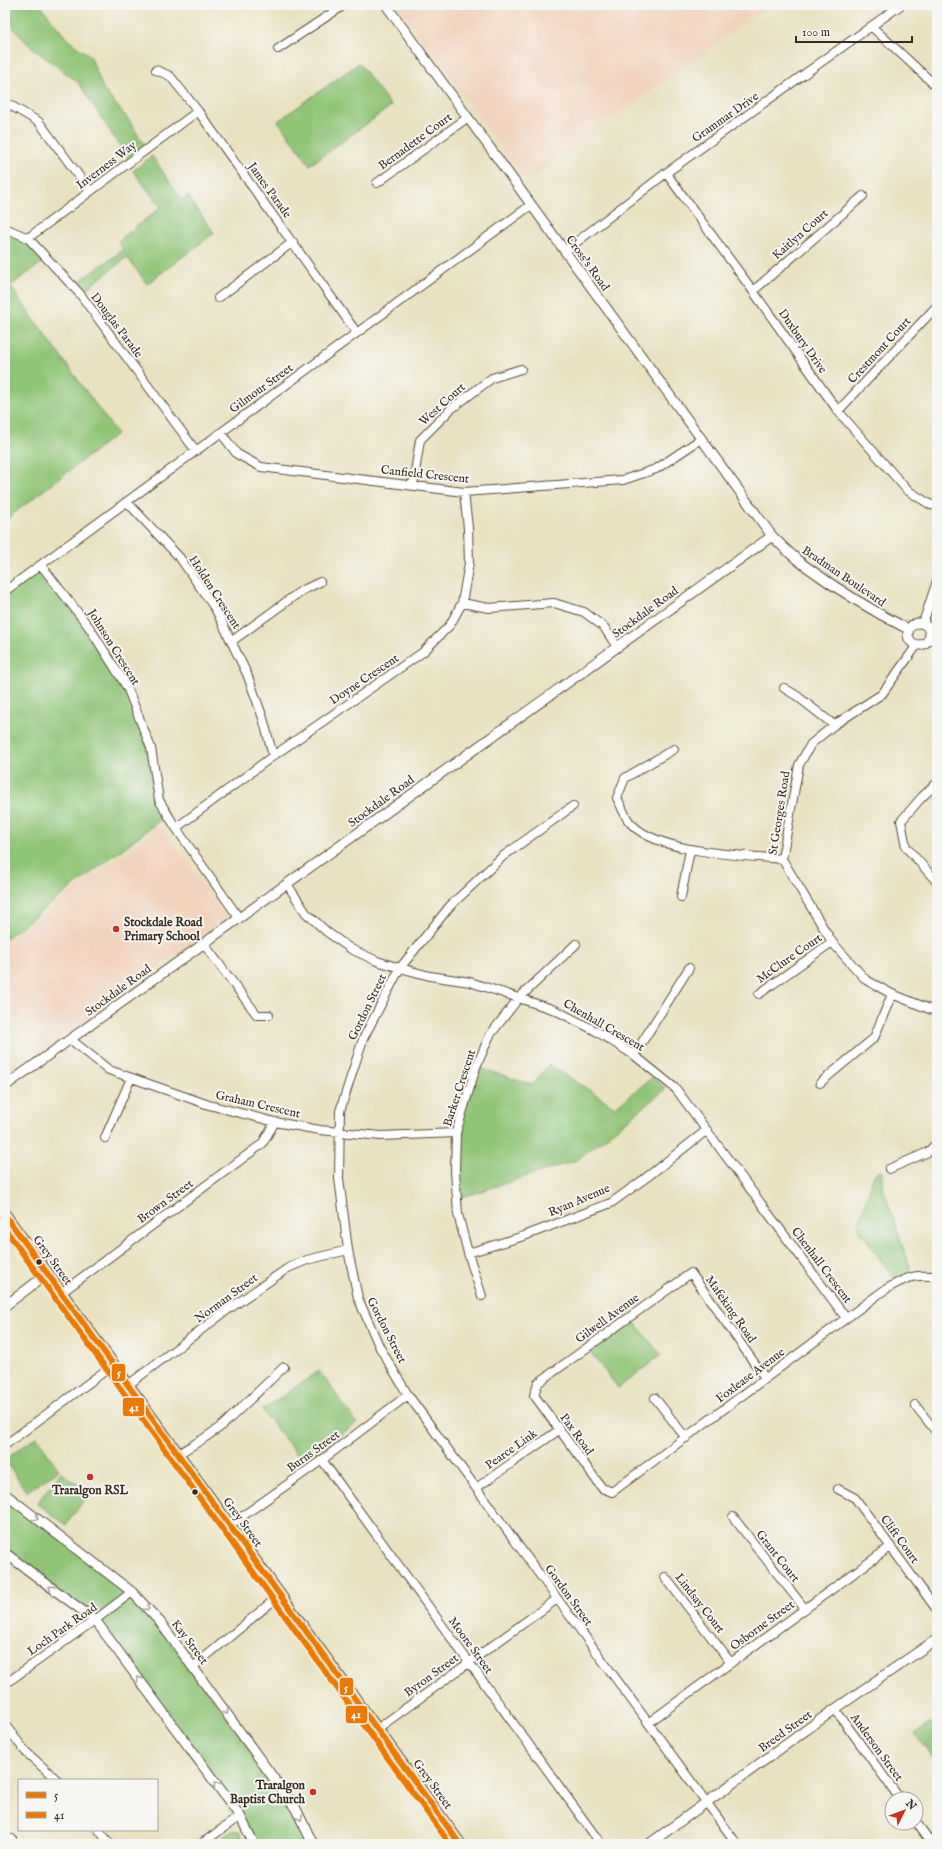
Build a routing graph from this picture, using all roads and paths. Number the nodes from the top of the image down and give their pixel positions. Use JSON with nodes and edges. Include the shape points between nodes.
{"nodes":[{"id":1,"x":344,"y":5,"type":"edge"},
{"id":2,"x":386,"y":5,"type":"edge"},
{"id":3,"x":901,"y":5,"type":"edge"},
{"id":4,"x":871,"y":26,"type":"junction"},
{"id":5,"x":278,"y":49,"type":"dead end"},
{"id":6,"x":156,"y":70,"type":"dead end"},
{"id":7,"x":937,"y":87,"type":"edge"},
{"id":8,"x":5,"y":102,"type":"edge"},
{"id":9,"x":198,"y":111,"type":"junction"},
{"id":10,"x":467,"y":118,"type":"junction"},
{"id":11,"x":666,"y":173,"type":"junction"},
{"id":12,"x":376,"y":184,"type":"dead end"},
{"id":13,"x":90,"y":191,"type":"junction"},
{"id":14,"x":863,"y":196,"type":"dead end"},
{"id":15,"x":531,"y":205,"type":"junction"},
{"id":16,"x":5,"y":228,"type":"edge"},
{"id":17,"x":28,"y":238,"type":"junction"},
{"id":18,"x":293,"y":242,"type":"junction"},
{"id":19,"x":564,"y":251,"type":"junction"},
{"id":20,"x":753,"y":291,"type":"junction"},
{"id":21,"x":218,"y":298,"type":"dead end"},
{"id":22,"x":937,"y":306,"type":"edge"},
{"id":23,"x":357,"y":333,"type":"junction"},
{"id":24,"x":521,"y":368,"type":"dead end"},
{"id":25,"x":838,"y":411,"type":"junction"},
{"id":26,"x":221,"y":433,"type":"junction"},
{"id":27,"x":701,"y":439,"type":"junction"},
{"id":28,"x":196,"y":451,"type":"junction"},
{"id":29,"x":413,"y":485,"type":"junction"},
{"id":30,"x":464,"y":492,"type":"junction"},
{"id":31,"x":127,"y":502,"type":"junction"},
{"id":32,"x":937,"y":506,"type":"edge"},
{"id":33,"x":772,"y":536,"type":"junction"},
{"id":34,"x":41,"y":565,"type":"junction"},
{"id":35,"x":937,"y":581,"type":"edge"},
{"id":36,"x":320,"y":582,"type":"dead end"},
{"id":37,"x":5,"y":591,"type":"edge"},
{"id":38,"x":462,"y":603,"type":"junction"},
{"id":39,"x":923,"y":623,"type":"junction"},
{"id":40,"x":908,"y":629,"type":"junction"},
{"id":41,"x":933,"y":639,"type":"edge"},
{"id":42,"x":232,"y":641,"type":"junction"},
{"id":43,"x":917,"y":645,"type":"junction"},
{"id":44,"x":617,"y":647,"type":"junction"},
{"id":45,"x":784,"y":688,"type":"dead end"},
{"id":46,"x":834,"y":724,"type":"junction"},
{"id":47,"x":674,"y":749,"type":"dead end"},
{"id":48,"x":273,"y":756,"type":"junction"},
{"id":49,"x":937,"y":783,"type":"edge"},
{"id":50,"x":573,"y":806,"type":"dead end"},
{"id":51,"x":176,"y":828,"type":"junction"},
{"id":52,"x":690,"y":850,"type":"junction"},
{"id":53,"x":782,"y":859,"type":"junction"},
{"id":54,"x":937,"y":882,"type":"edge"},
{"id":55,"x":287,"y":884,"type":"junction"},
{"id":56,"x":681,"y":897,"type":"dead end"},
{"id":57,"x":239,"y":918,"type":"junction"},
{"id":58,"x":832,"y":942,"type":"junction"},
{"id":59,"x":204,"y":944,"type":"junction"},
{"id":60,"x":576,"y":944,"type":"dead end"},
{"id":61,"x":400,"y":968,"type":"junction"},
{"id":62,"x":689,"y":968,"type":"dead end"},
{"id":63,"x":759,"y":994,"type":"dead end"},
{"id":64,"x":892,"y":994,"type":"junction"},
{"id":65,"x":518,"y":999,"type":"junction"},
{"id":66,"x":937,"y":1012,"type":"edge"},
{"id":67,"x":269,"y":1014,"type":"dead end"},
{"id":68,"x":70,"y":1039,"type":"junction"},
{"id":69,"x":634,"y":1055,"type":"junction"},
{"id":70,"x":131,"y":1078,"type":"junction"},
{"id":71,"x":820,"y":1083,"type":"dead end"},
{"id":72,"x":5,"y":1086,"type":"edge"},
{"id":73,"x":275,"y":1122,"type":"junction"},
{"id":74,"x":707,"y":1130,"type":"junction"},
{"id":75,"x":341,"y":1131,"type":"junction"},
{"id":76,"x":456,"y":1133,"type":"junction"},
{"id":77,"x":105,"y":1138,"type":"dead end"},
{"id":78,"x":937,"y":1144,"type":"edge"},
{"id":79,"x":889,"y":1169,"type":"dead end"},
{"id":80,"x":5,"y":1215,"type":"edge"},
{"id":81,"x":348,"y":1250,"type":"junction"},
{"id":82,"x":468,"y":1254,"type":"junction"},
{"id":83,"x":691,"y":1273,"type":"joint"},
{"id":84,"x":47,"y":1274,"type":"junction"},
{"id":85,"x":937,"y":1277,"type":"edge"},
{"id":86,"x":61,"y":1292,"type":"junction"},
{"id":87,"x":482,"y":1296,"type":"dead end"},
{"id":88,"x":5,"y":1306,"type":"edge"},
{"id":89,"x":846,"y":1318,"type":"junction"},
{"id":90,"x":113,"y":1365,"type":"junction"},
{"id":91,"x":284,"y":1367,"type":"dead end"},
{"id":92,"x":765,"y":1378,"type":"junction"},
{"id":93,"x":538,"y":1383,"type":"joint"},
{"id":94,"x":128,"y":1385,"type":"junction"},
{"id":95,"x":408,"y":1395,"type":"junction"},
{"id":96,"x":655,"y":1398,"type":"dead end"},
{"id":97,"x":915,"y":1405,"type":"dead end"},
{"id":98,"x":559,"y":1430,"type":"junction"},
{"id":99,"x":937,"y":1434,"type":"edge"},
{"id":100,"x":686,"y":1438,"type":"junction"},
{"id":101,"x":5,"y":1445,"type":"edge"},
{"id":102,"x":178,"y":1454,"type":"junction"},
{"id":103,"x":322,"y":1460,"type":"junction"},
{"id":104,"x":476,"y":1488,"type":"junction"},
{"id":105,"x":838,"y":1489,"type":"dead end"},
{"id":106,"x":612,"y":1492,"type":"joint"},
{"id":107,"x":5,"y":1494,"type":"edge"},
{"id":108,"x":733,"y":1517,"type":"dead end"},
{"id":109,"x":230,"y":1525,"type":"junction"},
{"id":110,"x":890,"y":1547,"type":"junction"},
{"id":111,"x":5,"y":1553,"type":"edge"},
{"id":112,"x":665,"y":1577,"type":"dead end"},
{"id":113,"x":132,"y":1592,"type":"junction"},
{"id":114,"x":280,"y":1595,"type":"junction"},
{"id":115,"x":557,"y":1599,"type":"junction"},
{"id":116,"x":805,"y":1609,"type":"junction"},
{"id":117,"x":937,"y":1610,"type":"edge"},
{"id":118,"x":95,"y":1620,"type":"junction"},
{"id":119,"x":937,"y":1639,"type":"edge"},
{"id":120,"x":469,"y":1662,"type":"junction"},
{"id":121,"x":731,"y":1663,"type":"junction"},
{"id":122,"x":193,"y":1667,"type":"junction"},
{"id":123,"x":5,"y":1684,"type":"edge"},
{"id":124,"x":835,"y":1709,"type":"junction"},
{"id":125,"x":648,"y":1722,"type":"junction"},
{"id":126,"x":5,"y":1725,"type":"edge"},
{"id":127,"x":377,"y":1729,"type":"junction"},
{"id":128,"x":56,"y":1779,"type":"edge"},
{"id":129,"x":894,"y":1791,"type":"edge"},
{"id":130,"x":707,"y":1802,"type":"junction"},
{"id":131,"x":240,"y":1816,"type":"junction"},
{"id":132,"x":100,"y":1831,"type":"edge"},
{"id":133,"x":923,"y":1831,"type":"edge"},
{"id":134,"x":110,"y":1844,"type":"edge"},
{"id":135,"x":200,"y":1844,"type":"edge"},
{"id":136,"x":254,"y":1844,"type":"edge"},
{"id":137,"x":313,"y":1844,"type":"edge"},
{"id":138,"x":460,"y":1844,"type":"edge"},
{"id":139,"x":601,"y":1844,"type":"edge"},
{"id":140,"x":649,"y":1844,"type":"edge"},
{"id":141,"x":737,"y":1844,"type":"edge"},
{"id":142,"x":932,"y":1844,"type":"edge"}],
"edges":[{"from":1,"to":5,"type":"street"},
{"from":2,"to":10,"type":"street","name":"Cross's Road"},
{"from":3,"to":4,"type":"street","name":"Grammar Drive"},
{"from":4,"to":7,"type":"street"},
{"from":4,"to":11,"type":"street","name":"Grammar Drive"},
{"from":6,"to":9,"type":"street","name":"James Parade","via":[[170,76]]},
{"from":8,"to":13,"type":"street","via":[[39,122]]},
{"from":9,"to":13,"type":"street","name":"Inverness Way"},
{"from":9,"to":18,"type":"street","name":"James Parade"},
{"from":10,"to":12,"type":"street","name":"Bernadette Court"},
{"from":10,"to":15,"type":"street","name":"Cross's Road"},
{"from":11,"to":19,"type":"street","name":"Grammar Drive"},
{"from":11,"to":20,"type":"street","name":"Duxbury Drive"},
{"from":13,"to":17,"type":"street","name":"Inverness Way"},
{"from":14,"to":20,"type":"street","name":"Kaitlyn Court"},
{"from":15,"to":19,"type":"street","name":"Cross's Road"},
{"from":15,"to":23,"type":"street","name":"Gilmour Street"},
{"from":16,"to":17,"type":"street","name":"Douglas Parade"},
{"from":17,"to":28,"type":"street","name":"Douglas Parade","via":[[80,294]]},
{"from":18,"to":21,"type":"street"},
{"from":18,"to":23,"type":"street","name":"James Parade"},
{"from":19,"to":27,"type":"street","name":"Cross's Road"},
{"from":20,"to":25,"type":"street","name":"Duxbury Drive"},
{"from":22,"to":25,"type":"street","name":"Crestmont Court"},
{"from":23,"to":26,"type":"street","name":"Gilmour Street"},
{"from":24,"to":29,"type":"street","name":"West Court","via":[[492,378],[451,410],[420,440]]},
{"from":25,"to":32,"type":"street","name":"Duxbury Drive","via":[[907,490]]},
{"from":26,"to":28,"type":"street","name":"Gilmour Street"},
{"from":26,"to":29,"type":"street","name":"Canfield Crescent","via":[[237,454],[261,467]]},
{"from":27,"to":30,"type":"street","name":"Canfield Crescent","via":[[656,470],[623,480]]},
{"from":27,"to":33,"type":"street","name":"Cross's Road"},
{"from":28,"to":31,"type":"street","name":"Gilmour Street"},
{"from":29,"to":30,"type":"street","name":"Canfield Crescent"},
{"from":30,"to":38,"type":"street","name":"Doyne Crescent","via":[[469,563]]},
{"from":31,"to":34,"type":"street","name":"Gilmour Street"},
{"from":31,"to":42,"type":"street","name":"Holden Crescent","via":[[180,558],[216,610]]},
{"from":33,"to":40,"type":"street","name":"Bradman Boulevard","via":[[802,564],[838,589]]},
{"from":33,"to":44,"type":"street","name":"Stockdale Road"},
{"from":34,"to":37,"type":"street","name":"Gilmour Street"},
{"from":34,"to":51,"type":"street","name":"Johnson Crescent","via":[[89,627],[127,687],[151,748],[160,800]]},
{"from":35,"to":39,"type":"street"},
{"from":36,"to":42,"type":"street","via":[[301,591]]},
{"from":38,"to":44,"type":"street","via":[[489,608],[554,603],[584,612],[604,627]]},
{"from":38,"to":48,"type":"street","name":"Doyne Crescent","via":[[450,625],[424,652]]},
{"from":39,"to":40,"type":"street","via":[[914,623]]},
{"from":39,"to":41,"type":"street"},
{"from":40,"to":43,"type":"street","via":[[909,640]]},
{"from":41,"to":43,"type":"street"},
{"from":42,"to":48,"type":"street","name":"Holden Crescent","via":[[263,718]]},
{"from":43,"to":46,"type":"street","name":"St Georges Road","via":[[882,694]]},
{"from":44,"to":55,"type":"street","name":"Stockdale Road"},
{"from":45,"to":46,"type":"street"},
{"from":46,"to":53,"type":"street","name":"St Georges Road","via":[[811,744],[799,765]]},
{"from":47,"to":52,"type":"street","via":[[626,778],[617,798],[628,820],[649,838]]},
{"from":48,"to":51,"type":"street","name":"Doyne Crescent"},
{"from":49,"to":54,"type":"street","via":[[901,822],[906,847]]},
{"from":50,"to":61,"type":"street","name":"Gordon Street","via":[[502,857],[450,906]]},
{"from":51,"to":57,"type":"street","name":"Johnson Crescent"},
{"from":52,"to":53,"type":"street"},
{"from":52,"to":56,"type":"street"},
{"from":53,"to":58,"type":"street","name":"St Georges Road"},
{"from":55,"to":57,"type":"street","name":"Stockdale Road"},
{"from":55,"to":61,"type":"street","name":"Chenhall Crescent","via":[[306,913],[327,932],[351,949]]},
{"from":57,"to":59,"type":"street","name":"Stockdale Road"},
{"from":58,"to":63,"type":"street","name":"McClure Court"},
{"from":58,"to":64,"type":"street","name":"St Georges Road","via":[[866,980]]},
{"from":59,"to":67,"type":"street","via":[[257,1015]]},
{"from":59,"to":68,"type":"street","name":"Stockdale Road"},
{"from":60,"to":65,"type":"street","name":"Barker Crescent"},
{"from":61,"to":65,"type":"street","name":"Chenhall Crescent","via":[[470,982]]},
{"from":61,"to":75,"type":"street","name":"Gordon Street","via":[[363,1039],[340,1111]]},
{"from":62,"to":69,"type":"street"},
{"from":64,"to":66,"type":"street","name":"St Georges Road"},
{"from":64,"to":71,"type":"street","via":[[874,1038]]},
{"from":65,"to":69,"type":"street","name":"Chenhall Crescent","via":[[555,1010],[596,1031]]},
{"from":65,"to":76,"type":"street","name":"Barker Crescent","via":[[490,1035],[476,1067]]},
{"from":68,"to":70,"type":"street","name":"Graham Crescent","via":[[110,1070]]},
{"from":68,"to":72,"type":"street","name":"Stockdale Road"},
{"from":69,"to":74,"type":"street","name":"Chenhall Crescent","via":[[676,1089]]},
{"from":70,"to":73,"type":"street","name":"Graham Crescent","via":[[209,1105]]},
{"from":70,"to":77,"type":"street"},
{"from":73,"to":75,"type":"street","name":"Graham Crescent"},
{"from":73,"to":86,"type":"street","name":"Brown Street","via":[[262,1144]]},
{"from":74,"to":82,"type":"street","name":"Ryan Avenue","via":[[611,1203]]},
{"from":74,"to":89,"type":"street","name":"Chenhall Crescent"},
{"from":75,"to":76,"type":"street","name":"Graham Crescent","via":[[381,1136]]},
{"from":75,"to":81,"type":"street","name":"Gordon Street","via":[[339,1178]]},
{"from":76,"to":82,"type":"street","name":"Barker Crescent","via":[[458,1214]]},
{"from":78,"to":79,"type":"street","via":[[928,1152]]},
{"from":80,"to":84,"type":"main road","name":"Grey Street"},
{"from":81,"to":94,"type":"street","name":"Norman Street","via":[[307,1260],[288,1268]]},
{"from":81,"to":95,"type":"street","name":"Gordon Street","via":[[358,1298],[380,1348]]},
{"from":82,"to":87,"type":"street","name":"Barker Crescent"},
{"from":83,"to":92,"type":"street","name":"Mafeking Road"},
{"from":83,"to":93,"type":"street","name":"Gilwell Avenue"},
{"from":84,"to":86,"type":"main road","name":"Grey Street"},
{"from":84,"to":88,"type":"street"},
{"from":85,"to":89,"type":"street","name":"Foxlease Avenue","via":[[922,1275],[904,1278],[883,1290]]},
{"from":86,"to":90,"type":"main road","name":"Grey Street"},
{"from":89,"to":92,"type":"street","name":"Foxlease Avenue"},
{"from":90,"to":94,"type":"main road","name":"Grey Street"},
{"from":90,"to":101,"type":"street"},
{"from":91,"to":102,"type":"street","via":[[222,1425]]},
{"from":92,"to":100,"type":"street","name":"Foxlease Avenue"},
{"from":93,"to":98,"type":"street","name":"Pax Road","via":[[534,1395]]},
{"from":94,"to":102,"type":"main road","name":"Grey Street"},
{"from":95,"to":103,"type":"street","name":"Burns Street"},
{"from":95,"to":104,"type":"street","name":"Gordon Street"},
{"from":96,"to":100,"type":"street"},
{"from":97,"to":99,"type":"street"},
{"from":98,"to":104,"type":"street","name":"Pearce Link"},
{"from":98,"to":106,"type":"street","name":"Pax Road","via":[[602,1488]]},
{"from":100,"to":106,"type":"street","name":"Foxlease Avenue"},
{"from":102,"to":109,"type":"main road","name":"Grey Street"},
{"from":103,"to":109,"type":"street","name":"Burns Street"},
{"from":103,"to":120,"type":"street","name":"Moore Street"},
{"from":104,"to":115,"type":"street","name":"Gordon Street"},
{"from":105,"to":110,"type":"street","name":"Clift Court","via":[[855,1498]]},
{"from":107,"to":113,"type":"street","name":"Kay Street","one_way":true},
{"from":108,"to":116,"type":"street","name":"Grant Court"},
{"from":109,"to":114,"type":"main road","name":"Grey Street"},
{"from":110,"to":116,"type":"street","name":"Osborne Street"},
{"from":110,"to":117,"type":"street","name":"Clift Court"},
{"from":118,"to":111,"type":"street","one_way":true},
{"from":112,"to":121,"type":"street","name":"Lindsay Court"},
{"from":113,"to":118,"type":"street","name":"Loch Park Road"},
{"from":113,"to":122,"type":"street","name":"Kay Street","one_way":true,"via":[[160,1622]]},
{"from":114,"to":122,"type":"street"},
{"from":114,"to":127,"type":"main road","name":"Grey Street"},
{"from":115,"to":120,"type":"street","name":"Byron Street"},
{"from":115,"to":125,"type":"street","name":"Gordon Street"},
{"from":116,"to":121,"type":"street","name":"Osborne Street"},
{"from":118,"to":123,"type":"street","name":"Loch Park Road"},
{"from":131,"to":118,"type":"street","one_way":true},
{"from":119,"to":124,"type":"street","name":"Breed Street"},
{"from":120,"to":127,"type":"street","name":"Byron Street"},
{"from":120,"to":139,"type":"street","name":"Moore Street"},
{"from":121,"to":125,"type":"street","name":"Osborne Street"},
{"from":122,"to":137,"type":"street","name":"Kay Street","one_way":true,"via":[[296,1808]]},
{"from":124,"to":129,"type":"street","name":"Anderson Street"},
{"from":124,"to":130,"type":"street","name":"Breed Street"},
{"from":125,"to":130,"type":"street","name":"Gordon Street"},
{"from":126,"to":128,"type":"street","via":[[26,1752]]},
{"from":127,"to":138,"type":"main road","name":"Grey Street"},
{"from":130,"to":140,"type":"street","name":"Breed Street"},
{"from":130,"to":141,"type":"street","name":"Gordon Street"},
{"from":131,"to":135,"type":"street"},
{"from":131,"to":136,"type":"street"},
{"from":132,"to":134,"type":"street"},
{"from":133,"to":142,"type":"street"}]}
